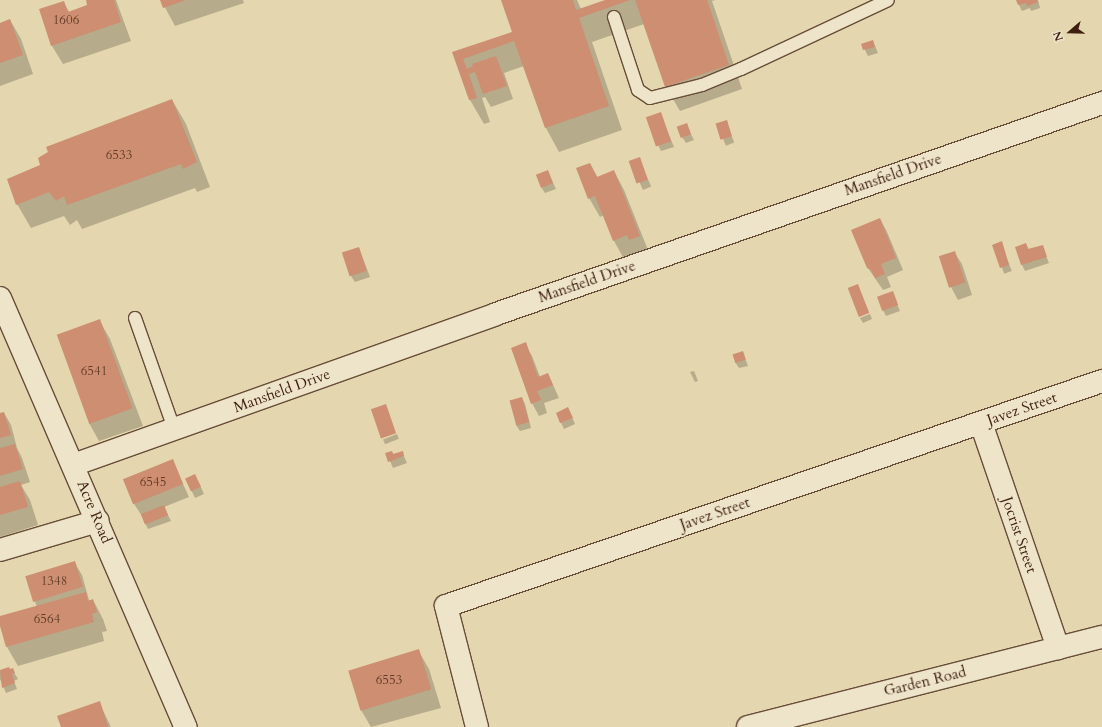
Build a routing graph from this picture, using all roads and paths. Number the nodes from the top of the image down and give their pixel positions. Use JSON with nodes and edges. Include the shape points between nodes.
{"nodes":[{"id":1,"x":888,"y":0,"type":"edge"},
{"id":2,"x":614,"y":17,"type":"dead end"},
{"id":3,"x":1102,"y":103,"type":"edge"},
{"id":4,"x":0,"y":298,"type":"edge"},
{"id":5,"x":135,"y":318,"type":"dead end"},
{"id":6,"x":1102,"y":381,"type":"edge"},
{"id":7,"x":981,"y":423,"type":"junction"},
{"id":8,"x":174,"y":429,"type":"junction"},
{"id":9,"x":73,"y":465,"type":"junction"},
{"id":10,"x":98,"y":521,"type":"junction"},
{"id":11,"x":0,"y":550,"type":"edge"},
{"id":12,"x":1102,"y":637,"type":"edge"},
{"id":13,"x":1058,"y":648,"type":"junction"},
{"id":14,"x":186,"y":727,"type":"edge"},
{"id":15,"x":477,"y":727,"type":"edge"},
{"id":16,"x":748,"y":727,"type":"edge"}],
"edges":[{"from":1,"to":2,"type":"lane","via":[[741,69],[702,85],[650,98],[638,90]]},
{"from":3,"to":8,"type":"street","name":"Mansfield Drive"},
{"from":4,"to":9,"type":"street","name":"Acre Road"},
{"from":5,"to":8,"type":"lane"},
{"from":6,"to":7,"type":"street","name":"Javez Street"},
{"from":7,"to":13,"type":"street","name":"Jocrist Street"},
{"from":7,"to":15,"type":"street","name":"Javez Street","via":[[446,606]]},
{"from":8,"to":9,"type":"street","name":"Mansfield Drive"},
{"from":9,"to":10,"type":"street","name":"Acre Road"},
{"from":10,"to":11,"type":"street"},
{"from":10,"to":14,"type":"street","name":"Acre Road"},
{"from":12,"to":13,"type":"street","name":"Garden Road"},
{"from":13,"to":16,"type":"street","name":"Garden Road"}]}
